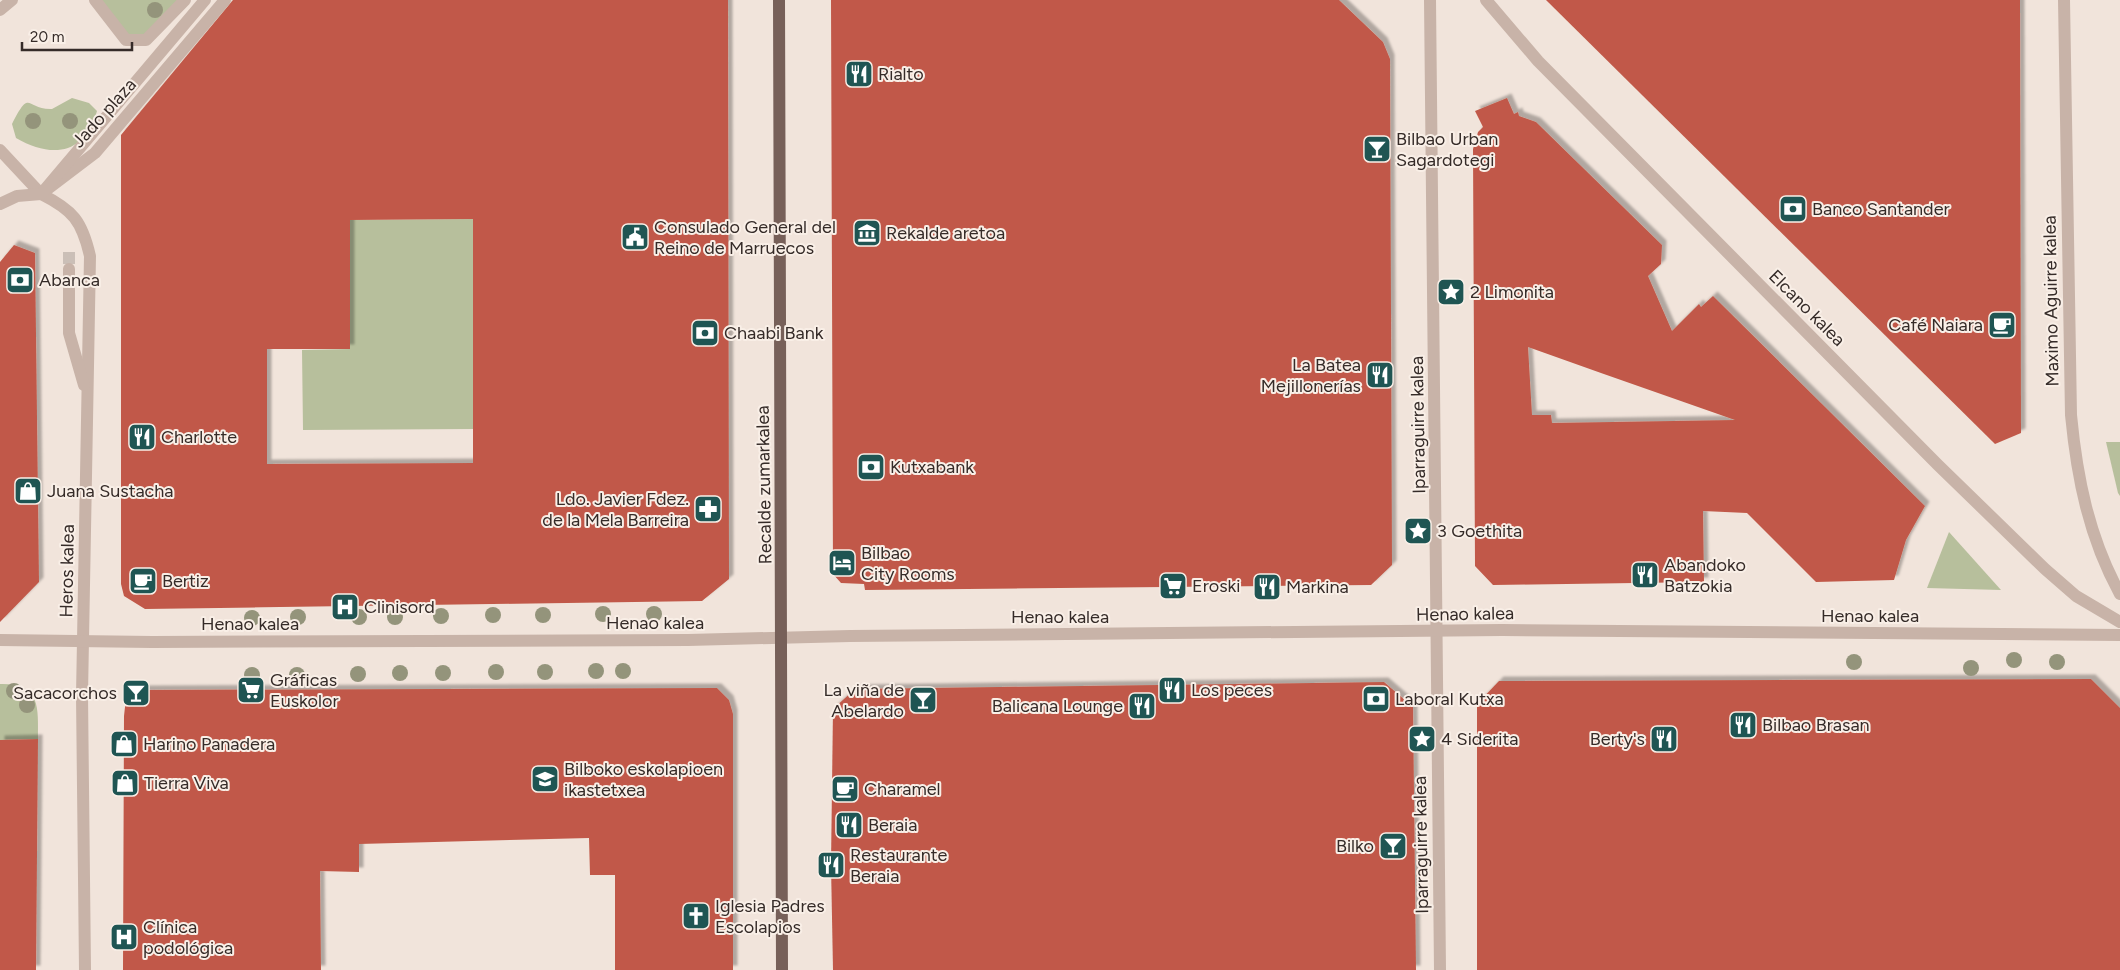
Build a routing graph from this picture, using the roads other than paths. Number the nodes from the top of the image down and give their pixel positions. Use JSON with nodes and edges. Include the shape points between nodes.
{"nodes":[{"id":1,"x":12,"y":0,"type":"edge"},
{"id":2,"x":95,"y":0,"type":"edge"},
{"id":3,"x":185,"y":0,"type":"edge"},
{"id":4,"x":206,"y":0,"type":"edge"},
{"id":5,"x":225,"y":0,"type":"edge"},
{"id":6,"x":779,"y":0,"type":"edge"},
{"id":7,"x":1430,"y":0,"type":"edge"},
{"id":8,"x":1486,"y":0,"type":"edge"},
{"id":9,"x":2064,"y":0,"type":"edge"},
{"id":10,"x":0,"y":10,"type":"edge"},
{"id":11,"x":0,"y":150,"type":"edge"},
{"id":12,"x":41,"y":194,"type":"junction"},
{"id":13,"x":0,"y":204,"type":"edge"},
{"id":14,"x":69,"y":269,"type":"tunnel mouth"},
{"id":15,"x":87,"y":392,"type":"junction"},
{"id":16,"x":2120,"y":594,"type":"edge"},
{"id":17,"x":2120,"y":622,"type":"edge"},
{"id":18,"x":1438,"y":631,"type":"junction"},
{"id":19,"x":2120,"y":635,"type":"edge"},
{"id":20,"x":782,"y":639,"type":"junction"},
{"id":21,"x":0,"y":640,"type":"edge"},
{"id":22,"x":83,"y":640,"type":"junction"},
{"id":23,"x":85,"y":970,"type":"edge"},
{"id":24,"x":782,"y":970,"type":"edge"},
{"id":25,"x":1440,"y":970,"type":"edge"}],
"edges":[{"from":1,"to":10,"type":"street"},
{"from":2,"to":3,"type":"street","via":[[126,40],[146,40]]},
{"from":4,"to":12,"type":"street"},
{"from":5,"to":12,"type":"street","name":"Jado plaza","via":[[95,154]]},
{"from":6,"to":20,"type":"main road","name":"Recalde zumarkalea"},
{"from":7,"to":18,"type":"street","name":"Iparraguirre kalea"},
{"from":8,"to":17,"type":"street","name":"Elcano kalea","via":[[1538,61],[1938,465],[2076,596]]},
{"from":9,"to":16,"type":"street","name":"Maximo Aguirre kalea","via":[[2071,415],[2086,514]]},
{"from":11,"to":12,"type":"street"},
{"from":12,"to":13,"type":"street","via":[[17,196]]},
{"from":12,"to":15,"type":"street","name":"Heros kalea","via":[[76,216],[85,235],[90,266]]},
{"from":14,"to":15,"type":"street","via":[[69,333]]},
{"from":15,"to":22,"type":"street","name":"Heros kalea"},
{"from":18,"to":19,"type":"street","name":"Henao kalea"},
{"from":18,"to":20,"type":"street","name":"Henao kalea"},
{"from":18,"to":25,"type":"street","name":"Iparraguirre kalea"},
{"from":20,"to":22,"type":"street","name":"Henao kalea"},
{"from":20,"to":24,"type":"main road","name":"Recalde zumarkalea"},
{"from":21,"to":22,"type":"street","name":"Henao kalea"},
{"from":22,"to":23,"type":"street","name":"Heros kalea"}]}
